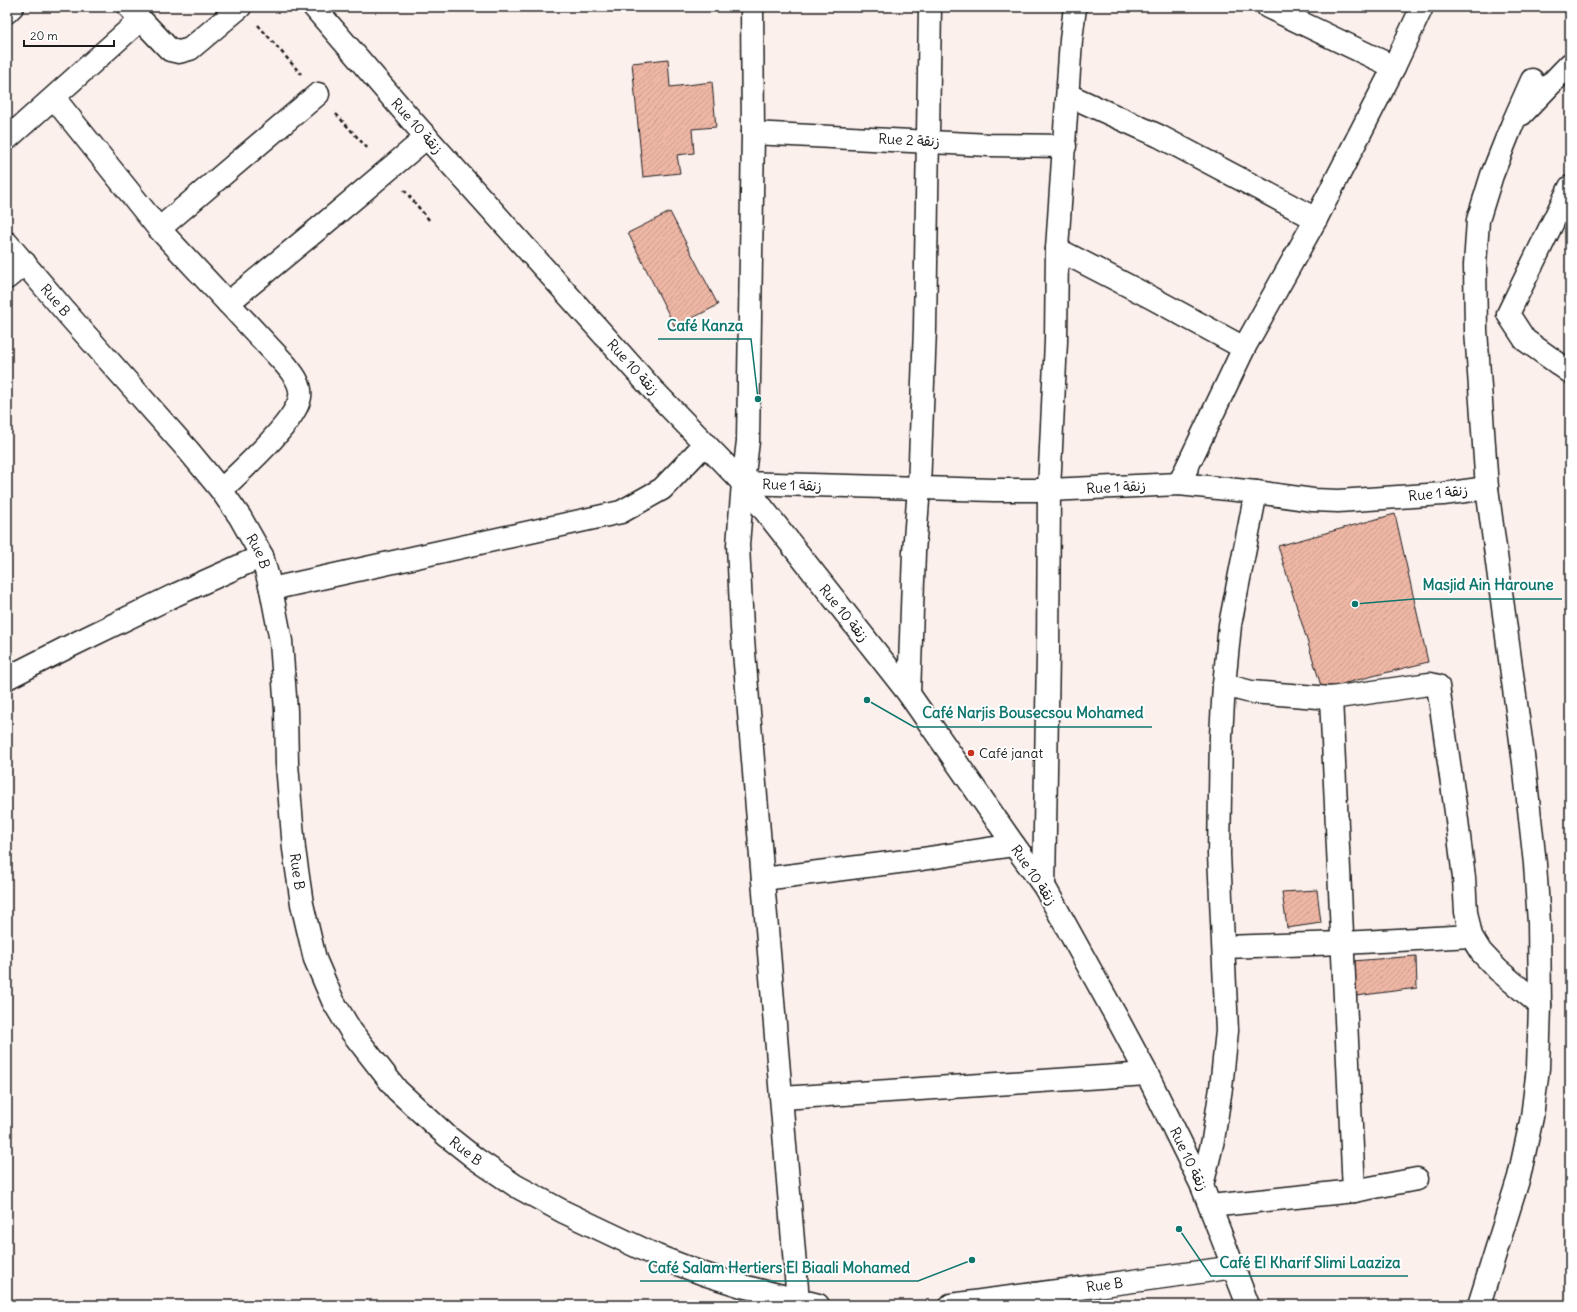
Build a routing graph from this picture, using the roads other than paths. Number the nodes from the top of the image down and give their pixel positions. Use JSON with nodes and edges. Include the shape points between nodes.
{"nodes":[{"id":1,"x":12,"y":7,"type":"edge"},
{"id":2,"x":240,"y":7,"type":"edge"},
{"id":3,"x":314,"y":7,"type":"edge"},
{"id":4,"x":752,"y":7,"type":"edge"},
{"id":5,"x":930,"y":7,"type":"edge"},
{"id":6,"x":1075,"y":7,"type":"edge"},
{"id":7,"x":1268,"y":7,"type":"edge"},
{"id":8,"x":1422,"y":7,"type":"edge"},
{"id":9,"x":7,"y":12,"type":"edge"},
{"id":10,"x":135,"y":14,"type":"edge"},
{"id":11,"x":1570,"y":64,"type":"edge"},
{"id":12,"x":1394,"y":67,"type":"junction"},
{"id":13,"x":1532,"y":80,"type":"dead end"},
{"id":14,"x":318,"y":94,"type":"dead end"},
{"id":15,"x":1068,"y":95,"type":"junction"},
{"id":16,"x":54,"y":98,"type":"junction"},
{"id":17,"x":1512,"y":125,"type":"junction"},
{"id":18,"x":753,"y":133,"type":"junction"},
{"id":19,"x":427,"y":137,"type":"junction"},
{"id":20,"x":7,"y":139,"type":"edge"},
{"id":21,"x":928,"y":141,"type":"junction"},
{"id":22,"x":1065,"y":146,"type":"junction"},
{"id":23,"x":1570,"y":187,"type":"edge"},
{"id":24,"x":1316,"y":220,"type":"junction"},
{"id":25,"x":159,"y":229,"type":"junction"},
{"id":26,"x":7,"y":243,"type":"edge"},
{"id":27,"x":1057,"y":250,"type":"junction"},
{"id":28,"x":25,"y":263,"type":"junction"},
{"id":29,"x":7,"y":278,"type":"edge"},
{"id":30,"x":228,"y":304,"type":"junction"},
{"id":31,"x":1244,"y":348,"type":"junction"},
{"id":32,"x":1570,"y":372,"type":"edge"},
{"id":33,"x":705,"y":444,"type":"junction"},
{"id":34,"x":743,"y":483,"type":"junction"},
{"id":35,"x":1179,"y":484,"type":"junction"},
{"id":36,"x":919,"y":488,"type":"junction"},
{"id":37,"x":1487,"y":488,"type":"junction"},
{"id":38,"x":221,"y":490,"type":"junction"},
{"id":39,"x":1049,"y":490,"type":"junction"},
{"id":40,"x":1256,"y":492,"type":"junction"},
{"id":41,"x":262,"y":556,"type":"junction"},
{"id":42,"x":271,"y":589,"type":"junction"},
{"id":43,"x":7,"y":678,"type":"edge"},
{"id":44,"x":1224,"y":685,"type":"junction"},
{"id":45,"x":909,"y":694,"type":"junction"},
{"id":46,"x":1331,"y":698,"type":"junction"},
{"id":47,"x":1014,"y":845,"type":"junction"},
{"id":48,"x":763,"y":879,"type":"junction"},
{"id":49,"x":1044,"y":886,"type":"junction"},
{"id":50,"x":1471,"y":936,"type":"junction"},
{"id":51,"x":1343,"y":943,"type":"junction"},
{"id":52,"x":1224,"y":947,"type":"junction"},
{"id":53,"x":1540,"y":1005,"type":"junction"},
{"id":54,"x":1147,"y":1074,"type":"junction"},
{"id":55,"x":782,"y":1098,"type":"junction"},
{"id":56,"x":1417,"y":1179,"type":"dead end"},
{"id":57,"x":1354,"y":1191,"type":"junction"},
{"id":58,"x":1206,"y":1196,"type":"junction"},
{"id":59,"x":1234,"y":1268,"type":"junction"},
{"id":60,"x":808,"y":1303,"type":"edge"},
{"id":61,"x":951,"y":1305,"type":"edge"},
{"id":62,"x":1248,"y":1305,"type":"edge"},
{"id":63,"x":1479,"y":1305,"type":"edge"}],
"edges":[{"from":1,"to":9,"type":"street"},
{"from":2,"to":10,"type":"street","via":[[190,49],[178,52],[170,50]]},
{"from":3,"to":19,"type":"street","name":"Rue 10 زنقة"},
{"from":4,"to":18,"type":"street"},
{"from":5,"to":21,"type":"street"},
{"from":6,"to":15,"type":"street"},
{"from":7,"to":12,"type":"street"},
{"from":8,"to":12,"type":"street"},
{"from":10,"to":16,"type":"street"},
{"from":11,"to":17,"type":"street"},
{"from":12,"to":24,"type":"street"},
{"from":13,"to":17,"type":"street"},
{"from":14,"to":25,"type":"street"},
{"from":15,"to":22,"type":"street"},
{"from":15,"to":24,"type":"street","via":[[1158,136]]},
{"from":16,"to":20,"type":"street"},
{"from":16,"to":25,"type":"street"},
{"from":17,"to":37,"type":"street","via":[[1478,220],[1475,265],[1476,330]]},
{"from":18,"to":21,"type":"street","name":"Rue 2 زنقة"},
{"from":18,"to":34,"type":"street","via":[[748,441]]},
{"from":19,"to":30,"type":"street"},
{"from":19,"to":33,"type":"street","name":"Rue 10 زنقة","via":[[654,391]]},
{"from":21,"to":22,"type":"street","name":"Rue 2 زنقة"},
{"from":21,"to":36,"type":"street"},
{"from":22,"to":27,"type":"street"},
{"from":23,"to":32,"type":"street","via":[[1508,314],[1525,340]]},
{"from":24,"to":31,"type":"street"},
{"from":25,"to":30,"type":"street"},
{"from":26,"to":28,"type":"street","name":"Rue B"},
{"from":27,"to":31,"type":"street"},
{"from":27,"to":39,"type":"street","via":[[1056,341]]},
{"from":28,"to":29,"type":"street"},
{"from":28,"to":38,"type":"street","name":"Rue B"},
{"from":30,"to":38,"type":"street","via":[[295,377],[300,397],[295,411],[282,428]]},
{"from":31,"to":35,"type":"street"},
{"from":33,"to":34,"type":"street","name":"Rue 10 زنقة"},
{"from":33,"to":42,"type":"street","via":[[662,489],[621,512]]},
{"from":34,"to":36,"type":"street","name":"Rue 1 زنقة"},
{"from":34,"to":45,"type":"street","name":"Rue 10 زنقة"},
{"from":34,"to":48,"type":"street","via":[[738,545],[742,628]]},
{"from":35,"to":39,"type":"street","name":"Rue 1 زنقة"},
{"from":35,"to":40,"type":"street","name":"Rue 1 زنقة"},
{"from":36,"to":39,"type":"street","name":"Rue 1 زنقة"},
{"from":36,"to":45,"type":"street"},
{"from":37,"to":40,"type":"street","name":"Rue 1 زنقة","via":[[1443,494],[1338,501]]},
{"from":37,"to":53,"type":"street","via":[[1535,864]]},
{"from":38,"to":41,"type":"street","name":"Rue B"},
{"from":39,"to":49,"type":"street"},
{"from":40,"to":44,"type":"street","via":[[1230,625]]},
{"from":41,"to":42,"type":"street","name":"Rue B"},
{"from":41,"to":43,"type":"street","via":[[154,605]]},
{"from":42,"to":60,"type":"street","name":"Rue B","via":[[281,641],[287,764],[294,849],[302,904],[315,959],[333,1001],[351,1030],[397,1090],[447,1136],[516,1186],[657,1256],[710,1276]]},
{"from":44,"to":46,"type":"street","via":[[1251,692]]},
{"from":44,"to":52,"type":"street","via":[[1219,854]]},
{"from":45,"to":47,"type":"street","name":"Rue 10 زنقة"},
{"from":46,"to":50,"type":"street","via":[[1430,684],[1438,686]]},
{"from":46,"to":51,"type":"street"},
{"from":47,"to":48,"type":"street","via":[[922,860]]},
{"from":47,"to":49,"type":"street","name":"Rue 10 زنقة"},
{"from":48,"to":55,"type":"street"},
{"from":49,"to":54,"type":"street","name":"Rue 10 زنقة"},
{"from":50,"to":51,"type":"street"},
{"from":50,"to":53,"type":"street","via":[[1481,952],[1498,970]]},
{"from":51,"to":52,"type":"street"},
{"from":51,"to":57,"type":"street"},
{"from":52,"to":58,"type":"street","via":[[1227,1032]]},
{"from":53,"to":63,"type":"street","via":[[1538,1068],[1532,1117],[1519,1177]]},
{"from":54,"to":55,"type":"street"},
{"from":54,"to":58,"type":"street","name":"Rue 10 زنقة"},
{"from":55,"to":60,"type":"street"},
{"from":56,"to":57,"type":"street"},
{"from":57,"to":58,"type":"street"},
{"from":58,"to":59,"type":"street","name":"Rue 10 زنقة"},
{"from":59,"to":61,"type":"street","name":"Rue B"},
{"from":59,"to":62,"type":"street","name":"Rue 10 زنقة"}]}
